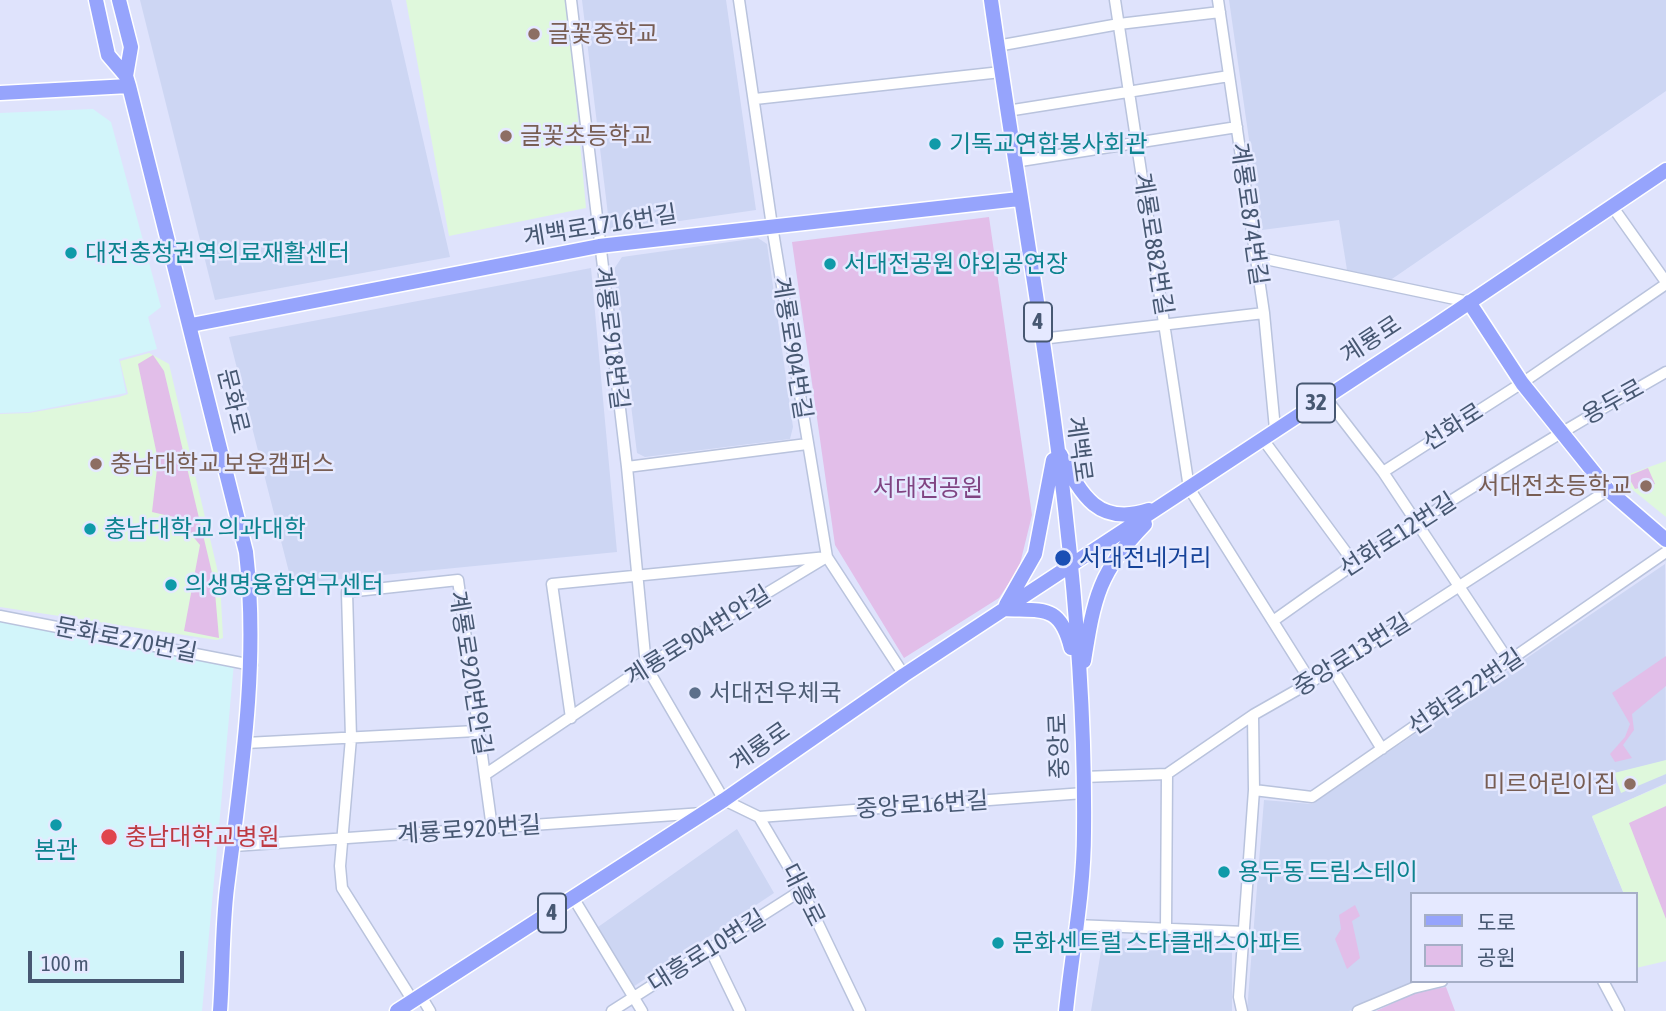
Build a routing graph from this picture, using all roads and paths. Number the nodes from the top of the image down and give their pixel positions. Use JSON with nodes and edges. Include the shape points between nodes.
{"nodes":[{"id":1,"x":96,"y":0,"type":"edge"},
{"id":2,"x":119,"y":0,"type":"edge"},
{"id":3,"x":571,"y":0,"type":"edge"},
{"id":4,"x":740,"y":0,"type":"edge"},
{"id":5,"x":990,"y":0,"type":"edge"},
{"id":6,"x":1115,"y":0,"type":"edge"},
{"id":7,"x":1218,"y":0,"type":"edge"},
{"id":8,"x":1220,"y":12,"type":"junction"},
{"id":9,"x":1119,"y":24,"type":"junction"},
{"id":10,"x":997,"y":46,"type":"junction"},
{"id":11,"x":1001,"y":72,"type":"junction"},
{"id":12,"x":1229,"y":76,"type":"junction"},
{"id":13,"x":127,"y":81,"type":"junction"},
{"id":14,"x":1129,"y":92,"type":"junction"},
{"id":15,"x":0,"y":93,"type":"edge"},
{"id":16,"x":755,"y":99,"type":"junction"},
{"id":17,"x":1006,"y":111,"type":"junction"},
{"id":18,"x":1237,"y":127,"type":"junction"},
{"id":19,"x":1137,"y":142,"type":"junction"},
{"id":20,"x":1014,"y":162,"type":"junction"},
{"id":21,"x":1666,"y":170,"type":"edge"},
{"id":22,"x":1019,"y":199,"type":"junction"},
{"id":23,"x":1612,"y":206,"type":"junction"},
{"id":24,"x":772,"y":226,"type":"junction"},
{"id":25,"x":599,"y":246,"type":"junction"},
{"id":26,"x":1256,"y":257,"type":"junction"},
{"id":27,"x":1666,"y":284,"type":"edge"},
{"id":28,"x":1469,"y":302,"type":"junction"},
{"id":29,"x":1264,"y":313,"type":"junction"},
{"id":30,"x":191,"y":325,"type":"junction"},
{"id":31,"x":1165,"y":327,"type":"junction"},
{"id":32,"x":1041,"y":340,"type":"junction"},
{"id":33,"x":1666,"y":372,"type":"edge"},
{"id":34,"x":1522,"y":383,"type":"junction"},
{"id":35,"x":1325,"y":397,"type":"junction"},
{"id":36,"x":1275,"y":429,"type":"junction"},
{"id":37,"x":1560,"y":432,"type":"junction"},
{"id":38,"x":1262,"y":438,"type":"junction"},
{"id":39,"x":807,"y":444,"type":"junction"},
{"id":40,"x":1056,"y":446,"type":"junction"},
{"id":41,"x":627,"y":467,"type":"junction"},
{"id":42,"x":1383,"y":472,"type":"junction"},
{"id":43,"x":1189,"y":488,"type":"junction"},
{"id":44,"x":1608,"y":490,"type":"junction"},
{"id":45,"x":1163,"y":505,"type":"junction"},
{"id":46,"x":1415,"y":522,"type":"junction"},
{"id":47,"x":1666,"y":540,"type":"edge"},
{"id":48,"x":1666,"y":552,"type":"edge"},
{"id":49,"x":827,"y":556,"type":"junction"},
{"id":50,"x":1354,"y":563,"type":"junction"},
{"id":51,"x":1071,"y":565,"type":"junction"},
{"id":52,"x":635,"y":574,"type":"junction"},
{"id":53,"x":1461,"y":585,"type":"junction"},
{"id":54,"x":1004,"y":609,"type":"junction"},
{"id":55,"x":0,"y":616,"type":"edge"},
{"id":56,"x":1273,"y":621,"type":"junction"},
{"id":57,"x":1510,"y":663,"type":"junction"},
{"id":58,"x":252,"y":664,"type":"junction"},
{"id":59,"x":646,"y":666,"type":"junction"},
{"id":60,"x":1332,"y":668,"type":"junction"},
{"id":61,"x":904,"y":675,"type":"junction"},
{"id":62,"x":1311,"y":682,"type":"junction"},
{"id":63,"x":1080,"y":683,"type":"junction"},
{"id":64,"x":1253,"y":715,"type":"junction"},
{"id":65,"x":571,"y":718,"type":"junction"},
{"id":66,"x":476,"y":731,"type":"junction"},
{"id":67,"x":351,"y":738,"type":"junction"},
{"id":68,"x":246,"y":743,"type":"junction"},
{"id":69,"x":1382,"y":749,"type":"junction"},
{"id":70,"x":486,"y":774,"type":"junction"},
{"id":71,"x":1167,"y":774,"type":"junction"},
{"id":72,"x":1083,"y":777,"type":"junction"},
{"id":73,"x":1255,"y":785,"type":"junction"},
{"id":74,"x":1084,"y":793,"type":"junction"},
{"id":75,"x":724,"y":800,"type":"junction"},
{"id":76,"x":705,"y":813,"type":"junction"},
{"id":77,"x":759,"y":817,"type":"junction"},
{"id":78,"x":492,"y":828,"type":"junction"},
{"id":79,"x":343,"y":839,"type":"junction"},
{"id":80,"x":234,"y":846,"type":"junction"},
{"id":81,"x":802,"y":890,"type":"junction"},
{"id":82,"x":574,"y":899,"type":"junction"},
{"id":83,"x":1075,"y":925,"type":"junction"},
{"id":84,"x":1166,"y":928,"type":"junction"},
{"id":85,"x":1245,"y":932,"type":"junction"},
{"id":86,"x":710,"y":949,"type":"junction"},
{"id":87,"x":1434,"y":983,"type":"edge"},
{"id":88,"x":1604,"y":983,"type":"edge"},
{"id":89,"x":633,"y":997,"type":"junction"},
{"id":90,"x":417,"y":999,"type":"junction"},
{"id":91,"x":220,"y":1011,"type":"edge"},
{"id":92,"x":397,"y":1011,"type":"edge"},
{"id":93,"x":430,"y":1011,"type":"edge"},
{"id":94,"x":612,"y":1011,"type":"edge"},
{"id":95,"x":642,"y":1011,"type":"edge"},
{"id":96,"x":740,"y":1011,"type":"edge"},
{"id":97,"x":860,"y":1011,"type":"edge"},
{"id":98,"x":1066,"y":1011,"type":"edge"},
{"id":99,"x":1242,"y":1011,"type":"edge"},
{"id":100,"x":1358,"y":1011,"type":"edge"},
{"id":101,"x":1619,"y":1011,"type":"edge"}],
"edges":[{"from":1,"to":13,"type":"main road","name":"문화로","via":[[108,54]]},
{"from":2,"to":13,"type":"main road","name":"문화로","via":[[131,47]]},
{"from":3,"to":25,"type":"street","name":"계룡로918번길"},
{"from":4,"to":16,"type":"street","name":"계룡로904번길"},
{"from":5,"to":10,"type":"main road","name":"계백로","number":"4"},
{"from":6,"to":9,"type":"street","name":"계룡로882번길"},
{"from":7,"to":8,"type":"street","name":"계룡로874번길"},
{"from":8,"to":9,"type":"street"},
{"from":8,"to":12,"type":"street","name":"계룡로874번길"},
{"from":9,"to":10,"type":"street"},
{"from":9,"to":14,"type":"street","name":"계룡로882번길"},
{"from":10,"to":11,"type":"main road","name":"계백로","number":"4"},
{"from":11,"to":16,"type":"street"},
{"from":11,"to":17,"type":"main road","name":"계백로","number":"4"},
{"from":12,"to":14,"type":"street"},
{"from":12,"to":18,"type":"street","name":"계룡로874번길"},
{"from":13,"to":15,"type":"main road"},
{"from":13,"to":30,"type":"main road","name":"문화로"},
{"from":14,"to":17,"type":"street"},
{"from":14,"to":19,"type":"street","name":"계룡로882번길"},
{"from":16,"to":24,"type":"street","name":"계룡로904번길"},
{"from":17,"to":20,"type":"main road","name":"계백로","number":"4"},
{"from":18,"to":19,"type":"street"},
{"from":18,"to":26,"type":"street","name":"계룡로874번길"},
{"from":19,"to":20,"type":"street"},
{"from":19,"to":31,"type":"street","name":"계룡로882번길"},
{"from":20,"to":22,"type":"main road","name":"계백로","number":"4"},
{"from":21,"to":23,"type":"main road","name":"계룡로","number":"32"},
{"from":22,"to":24,"type":"main road","name":"계백로1716번길"},
{"from":22,"to":32,"type":"main road","name":"계백로","number":"4"},
{"from":23,"to":27,"type":"street"},
{"from":23,"to":28,"type":"main road","name":"계룡로","number":"32"},
{"from":24,"to":25,"type":"main road","name":"계백로1716번길"},
{"from":24,"to":39,"type":"street","name":"계룡로904번길"},
{"from":25,"to":30,"type":"main road","name":"계백로1716번길"},
{"from":25,"to":41,"type":"street","name":"계룡로918번길"},
{"from":26,"to":28,"type":"street","name":"계룡로"},
{"from":26,"to":29,"type":"street","name":"계룡로874번길"},
{"from":27,"to":34,"type":"street","name":"선화로"},
{"from":28,"to":34,"type":"main road"},
{"from":28,"to":35,"type":"main road","name":"계룡로","number":"32"},
{"from":29,"to":31,"type":"street"},
{"from":29,"to":36,"type":"street","name":"계룡로874번길"},
{"from":30,"to":58,"type":"main road","name":"문화로","via":[[246,552],[253,608]]},
{"from":31,"to":32,"type":"street"},
{"from":31,"to":43,"type":"street","name":"계룡로882번길"},
{"from":32,"to":40,"type":"main road","name":"계백로","number":"4"},
{"from":33,"to":37,"type":"street","name":"용두로"},
{"from":34,"to":37,"type":"main road"},
{"from":34,"to":42,"type":"street","name":"선화로"},
{"from":35,"to":36,"type":"main road","name":"계룡로","number":"32"},
{"from":35,"to":42,"type":"street"},
{"from":36,"to":38,"type":"main road","name":"계룡로","number":"32"},
{"from":37,"to":44,"type":"main road"},
{"from":37,"to":46,"type":"street","name":"선화로12번길"},
{"from":38,"to":43,"type":"main road","name":"계룡로","number":"32"},
{"from":38,"to":50,"type":"street"},
{"from":39,"to":41,"type":"street"},
{"from":39,"to":49,"type":"street","name":"계룡로904번길"},
{"from":40,"to":45,"type":"main road","via":[[1073,480],[1093,505],[1129,515]]},
{"from":40,"to":51,"type":"main road","name":"계백로","number":"4"},
{"from":40,"to":54,"type":"main road","via":[[1035,554]]},
{"from":41,"to":52,"type":"street","name":"계룡로918번길"},
{"from":42,"to":46,"type":"street"},
{"from":43,"to":45,"type":"main road","name":"계룡로","number":"32"},
{"from":43,"to":56,"type":"street"},
{"from":44,"to":47,"type":"main road"},
{"from":44,"to":53,"type":"street","name":"중앙로13번길"},
{"from":45,"to":51,"type":"main road","name":"계룡로","number":"32"},
{"from":45,"to":63,"type":"main road","via":[[1108,568],[1096,595]]},
{"from":46,"to":50,"type":"street","name":"선화로12번길"},
{"from":46,"to":53,"type":"street"},
{"from":48,"to":57,"type":"street","name":"선화로22번길"},
{"from":49,"to":52,"type":"street"},
{"from":49,"to":59,"type":"street","name":"계룡로904번안길"},
{"from":49,"to":61,"type":"street","name":"계룡로904번길"},
{"from":50,"to":56,"type":"street","name":"선화로12번길"},
{"from":51,"to":54,"type":"main road","name":"계룡로"},
{"from":51,"to":63,"type":"main road","name":"중앙로"},
{"from":52,"to":59,"type":"street","name":"계룡로918번길"},
{"from":52,"to":65,"type":"street","via":[[552,584]]},
{"from":53,"to":57,"type":"street"},
{"from":53,"to":60,"type":"street","name":"중앙로13번길"},
{"from":54,"to":61,"type":"main road","name":"계룡로","number":"4"},
{"from":54,"to":63,"type":"main road","via":[[1057,615],[1065,625]]},
{"from":55,"to":58,"type":"street","name":"문화로270번길"},
{"from":56,"to":62,"type":"street"},
{"from":57,"to":69,"type":"street","name":"선화로22번길"},
{"from":58,"to":68,"type":"main road","name":"문화로"},
{"from":59,"to":65,"type":"street","name":"계룡로904번안길"},
{"from":59,"to":75,"type":"street","name":"계룡로918번길"},
{"from":60,"to":62,"type":"street","name":"중앙로13번길"},
{"from":60,"to":69,"type":"street"},
{"from":61,"to":75,"type":"main road","name":"계룡로","number":"4"},
{"from":62,"to":64,"type":"street","name":"중앙로13번길"},
{"from":63,"to":72,"type":"main road","name":"중앙로"},
{"from":64,"to":71,"type":"street","name":"중앙로13번길"},
{"from":64,"to":73,"type":"street"},
{"from":65,"to":70,"type":"street","name":"계룡로904번안길"},
{"from":66,"to":67,"type":"street"},
{"from":66,"to":67,"type":"street","name":"계룡로920번안길","via":[[458,580],[347,592]]},
{"from":66,"to":70,"type":"street","name":"계룡로920번안길"},
{"from":67,"to":68,"type":"street"},
{"from":67,"to":79,"type":"street","name":"계룡로920번안길"},
{"from":68,"to":80,"type":"main road","name":"문화로"},
{"from":69,"to":73,"type":"street","name":"선화로22번길","via":[[1311,797]]},
{"from":70,"to":78,"type":"street","name":"계룡로920번안길"},
{"from":71,"to":72,"type":"street"},
{"from":71,"to":84,"type":"street"},
{"from":72,"to":74,"type":"main road","name":"중앙로"},
{"from":73,"to":85,"type":"street"},
{"from":74,"to":77,"type":"street","name":"중앙로16번길"},
{"from":74,"to":83,"type":"main road","name":"중앙로"},
{"from":75,"to":76,"type":"main road","name":"계룡로","number":"4"},
{"from":75,"to":77,"type":"street"},
{"from":76,"to":78,"type":"street","name":"계룡로920번길"},
{"from":76,"to":82,"type":"main road","name":"계룡로","number":"4"},
{"from":77,"to":81,"type":"street","name":"대흥로"},
{"from":78,"to":79,"type":"street","name":"계룡로920번길"},
{"from":79,"to":80,"type":"street","name":"계룡로920번길"},
{"from":79,"to":90,"type":"street","name":"계룡로920번안길","via":[[342,888]]},
{"from":80,"to":91,"type":"main road","name":"문화로"},
{"from":81,"to":86,"type":"street","name":"대흥로10번길"},
{"from":81,"to":97,"type":"street","name":"대흥로"},
{"from":82,"to":89,"type":"street"},
{"from":82,"to":90,"type":"main road","name":"계룡로","number":"4"},
{"from":83,"to":84,"type":"street"},
{"from":83,"to":98,"type":"main road","name":"중앙로"},
{"from":84,"to":85,"type":"street"},
{"from":85,"to":99,"type":"street","via":[[1239,997]]},
{"from":86,"to":89,"type":"street","name":"대흥로10번길"},
{"from":86,"to":96,"type":"street"},
{"from":87,"to":100,"type":"street"},
{"from":88,"to":101,"type":"street"},
{"from":89,"to":94,"type":"street","name":"대흥로10번길"},
{"from":89,"to":95,"type":"street"},
{"from":90,"to":92,"type":"main road","name":"계룡로","number":"4"},
{"from":90,"to":93,"type":"street"}]}
